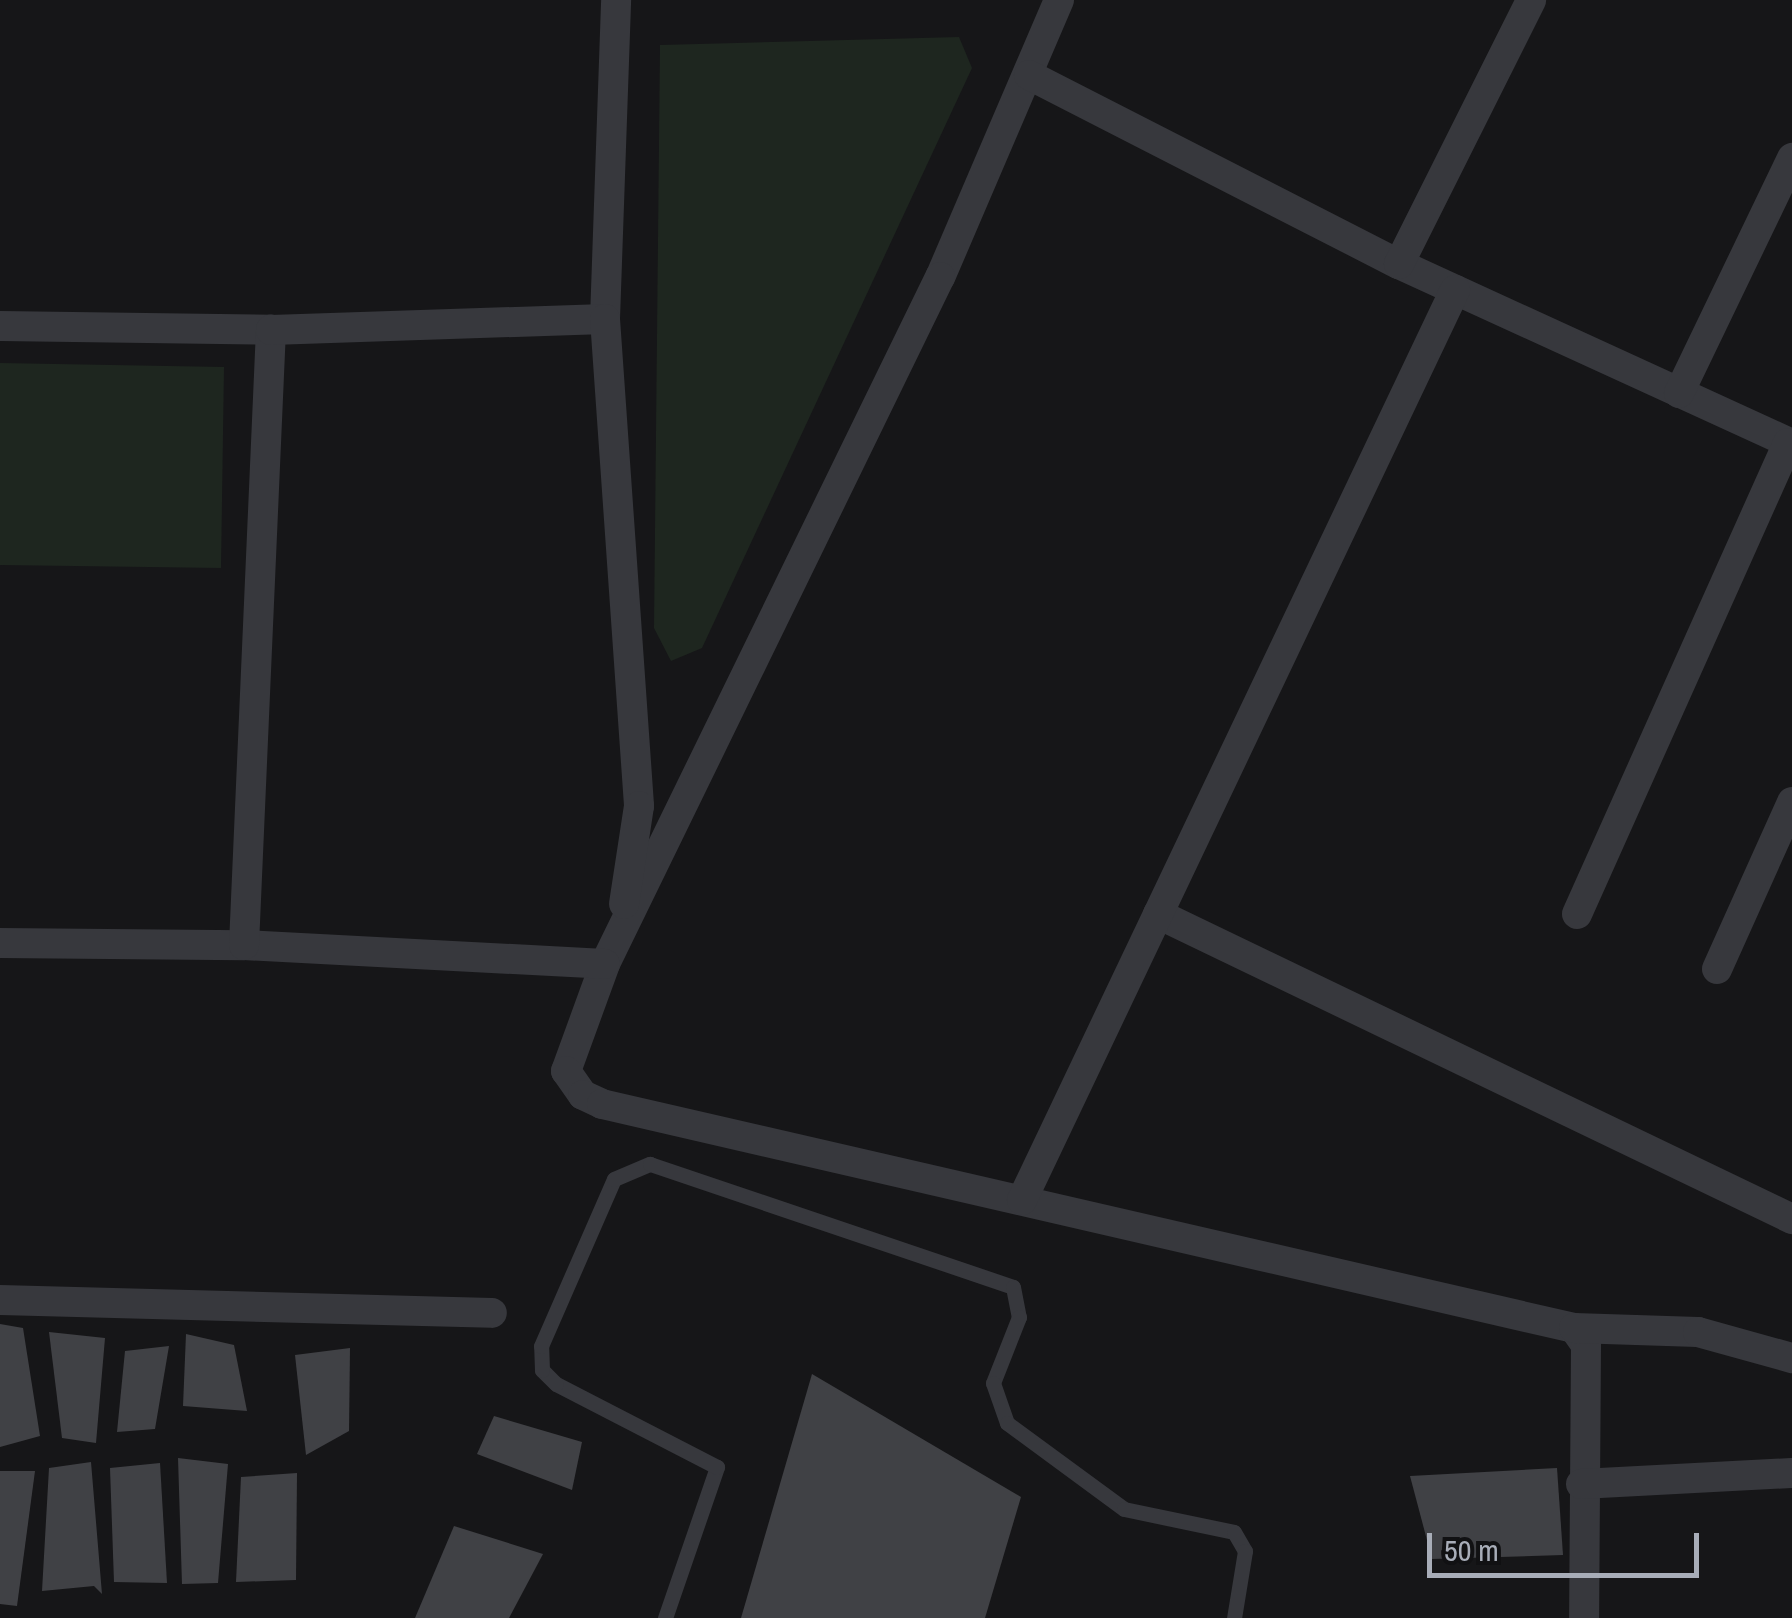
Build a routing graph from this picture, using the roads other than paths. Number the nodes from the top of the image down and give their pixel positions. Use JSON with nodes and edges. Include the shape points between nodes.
{"nodes":[{"id":1,"x":616,"y":0,"type":"edge"},
{"id":2,"x":1059,"y":0,"type":"edge"},
{"id":3,"x":1531,"y":0,"type":"edge"},
{"id":4,"x":1029,"y":74,"type":"junction"},
{"id":5,"x":1792,"y":158,"type":"edge"},
{"id":6,"x":1399,"y":264,"type":"junction"},
{"id":7,"x":1454,"y":290,"type":"junction"},
{"id":8,"x":605,"y":319,"type":"junction"},
{"id":9,"x":0,"y":326,"type":"edge"},
{"id":10,"x":271,"y":330,"type":"junction"},
{"id":11,"x":1680,"y":393,"type":"junction"},
{"id":12,"x":1790,"y":444,"type":"edge"},
{"id":13,"x":1792,"y":802,"type":"edge"},
{"id":14,"x":1158,"y":914,"type":"junction"},
{"id":15,"x":1577,"y":914,"type":"dead end"},
{"id":16,"x":0,"y":943,"type":"edge"},
{"id":17,"x":244,"y":944,"type":"junction"},
{"id":18,"x":612,"y":951,"type":"junction"},
{"id":19,"x":1716,"y":969,"type":"dead end"},
{"id":20,"x":1022,"y":1200,"type":"junction"},
{"id":21,"x":1792,"y":1219,"type":"edge"},
{"id":22,"x":0,"y":1300,"type":"edge"},
{"id":23,"x":492,"y":1313,"type":"dead end"},
{"id":24,"x":1574,"y":1328,"type":"junction"},
{"id":25,"x":1792,"y":1358,"type":"edge"},
{"id":26,"x":1792,"y":1473,"type":"edge"},
{"id":27,"x":1581,"y":1484,"type":"junction"},
{"id":28,"x":665,"y":1618,"type":"edge"},
{"id":29,"x":1234,"y":1618,"type":"edge"},
{"id":30,"x":1584,"y":1618,"type":"edge"}],
"edges":[{"from":1,"to":8,"type":"street"},
{"from":2,"to":4,"type":"street"},
{"from":3,"to":6,"type":"street"},
{"from":4,"to":6,"type":"street"},
{"from":4,"to":18,"type":"street","via":[[940,277]]},
{"from":5,"to":11,"type":"street"},
{"from":6,"to":7,"type":"street"},
{"from":7,"to":11,"type":"street"},
{"from":7,"to":14,"type":"street"},
{"from":8,"to":10,"type":"street"},
{"from":8,"to":18,"type":"street","via":[[640,806]]},
{"from":9,"to":10,"type":"street"},
{"from":10,"to":17,"type":"street"},
{"from":11,"to":12,"type":"street"},
{"from":12,"to":15,"type":"street"},
{"from":13,"to":19,"type":"street"},
{"from":14,"to":20,"type":"street"},
{"from":14,"to":21,"type":"street"},
{"from":16,"to":17,"type":"street"},
{"from":17,"to":18,"type":"street"},
{"from":18,"to":20,"type":"street","via":[[566,1071],[583,1096]]},
{"from":20,"to":24,"type":"street"},
{"from":22,"to":23,"type":"street"},
{"from":24,"to":25,"type":"street","via":[[1698,1332]]},
{"from":24,"to":27,"type":"street","via":[[1586,1345]]},
{"from":26,"to":27,"type":"street"},
{"from":27,"to":30,"type":"street"},
{"from":28,"to":29,"type":"lane","via":[[717,1467],[556,1384],[542,1370],[541,1346],[614,1179],[650,1164],[1013,1287],[1019,1317],[993,1383],[1008,1422],[1124,1509],[1234,1532],[1245,1551]]}]}
